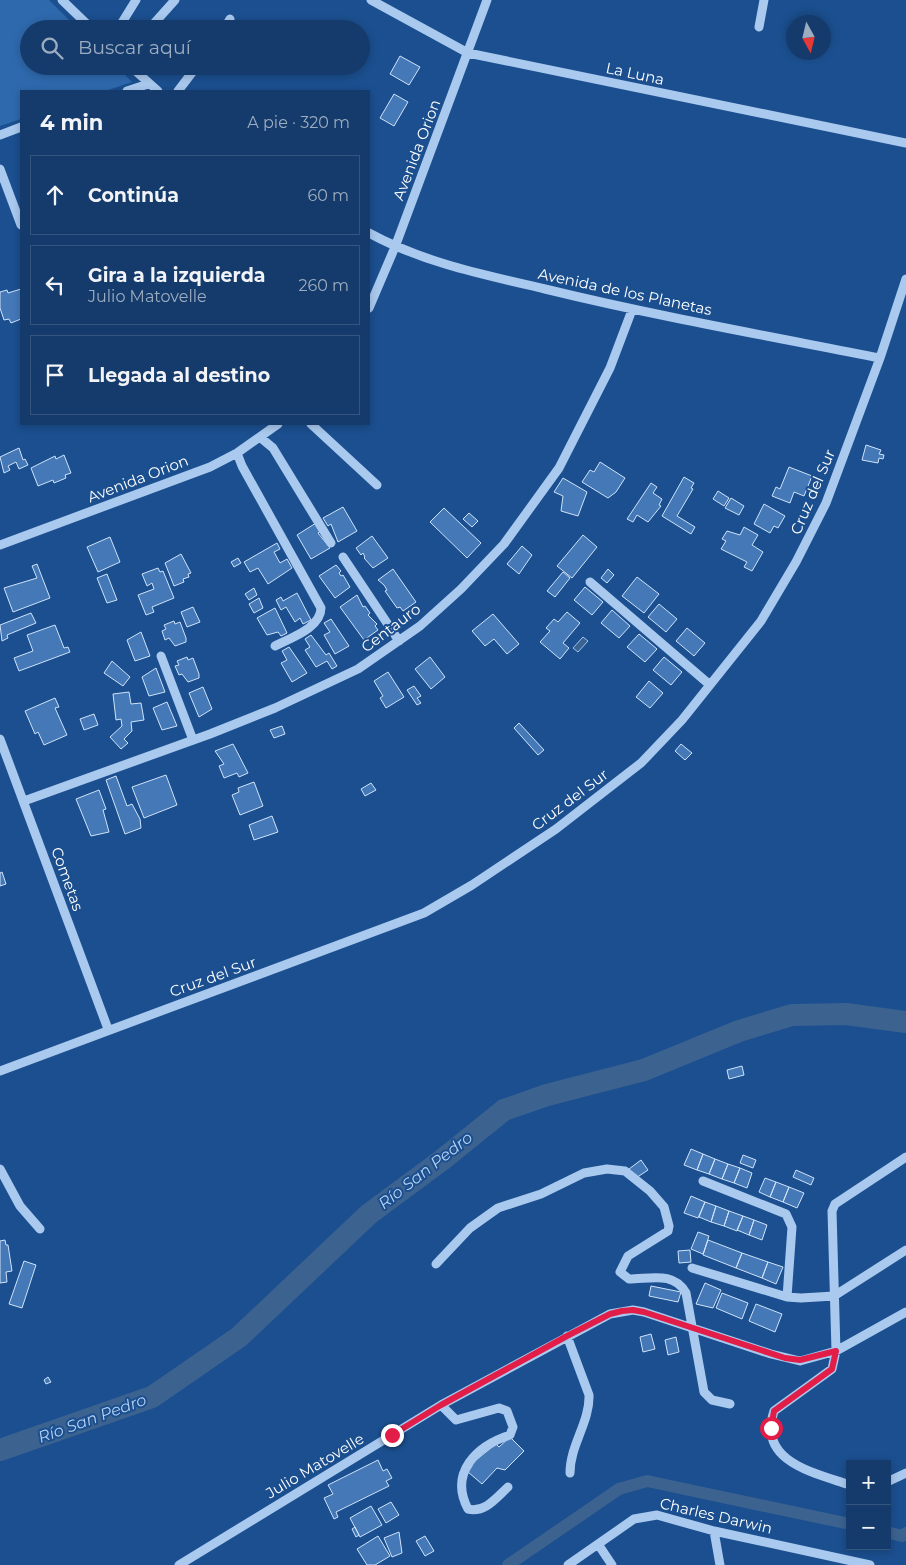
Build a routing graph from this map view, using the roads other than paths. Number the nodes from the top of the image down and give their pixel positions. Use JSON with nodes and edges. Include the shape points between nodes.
{"nodes":[{"id":1,"x":62,"y":0,"type":"edge"},
{"id":2,"x":136,"y":0,"type":"edge"},
{"id":3,"x":175,"y":0,"type":"edge"},
{"id":4,"x":371,"y":0,"type":"edge"},
{"id":5,"x":487,"y":0,"type":"edge"},
{"id":6,"x":764,"y":0,"type":"edge"},
{"id":7,"x":83,"y":20,"type":"edge"},
{"id":8,"x":124,"y":20,"type":"edge"},
{"id":9,"x":157,"y":20,"type":"edge"},
{"id":10,"x":759,"y":26,"type":"dead end"},
{"id":11,"x":468,"y":53,"type":"junction"},
{"id":12,"x":139,"y":75,"type":"edge"},
{"id":13,"x":190,"y":75,"type":"edge"},
{"id":14,"x":148,"y":84,"type":"junction"},
{"id":15,"x":130,"y":90,"type":"edge"},
{"id":16,"x":157,"y":90,"type":"edge"},
{"id":17,"x":179,"y":90,"type":"edge"},
{"id":18,"x":20,"y":127,"type":"edge"},
{"id":19,"x":0,"y":135,"type":"edge"},
{"id":20,"x":906,"y":144,"type":"edge"},
{"id":21,"x":0,"y":169,"type":"edge"},
{"id":22,"x":20,"y":222,"type":"edge"},
{"id":23,"x":370,"y":234,"type":"edge"},
{"id":24,"x":395,"y":247,"type":"junction"},
{"id":25,"x":906,"y":280,"type":"edge"},
{"id":26,"x":370,"y":306,"type":"edge"},
{"id":27,"x":632,"y":310,"type":"junction"},
{"id":28,"x":880,"y":358,"type":"junction"},
{"id":29,"x":277,"y":425,"type":"edge"},
{"id":30,"x":312,"y":425,"type":"edge"},
{"id":31,"x":261,"y":438,"type":"junction"},
{"id":32,"x":237,"y":453,"type":"junction"},
{"id":33,"x":377,"y":485,"type":"dead end"},
{"id":34,"x":331,"y":543,"type":"dead end"},
{"id":35,"x":0,"y":545,"type":"edge"},
{"id":36,"x":343,"y":557,"type":"dead end"},
{"id":37,"x":590,"y":582,"type":"dead end"},
{"id":38,"x":399,"y":641,"type":"junction"},
{"id":39,"x":275,"y":646,"type":"dead end"},
{"id":40,"x":160,"y":656,"type":"dead end"},
{"id":41,"x":710,"y":685,"type":"junction"},
{"id":42,"x":0,"y":739,"type":"edge"},
{"id":43,"x":193,"y":740,"type":"junction"},
{"id":44,"x":24,"y":801,"type":"junction"},
{"id":45,"x":108,"y":1029,"type":"junction"},
{"id":46,"x":0,"y":1072,"type":"edge"},
{"id":47,"x":906,"y":1157,"type":"edge"},
{"id":48,"x":0,"y":1169,"type":"edge"},
{"id":49,"x":703,"y":1182,"type":"dead end"},
{"id":50,"x":40,"y":1229,"type":"dead end"},
{"id":51,"x":906,"y":1250,"type":"edge"},
{"id":52,"x":436,"y":1264,"type":"dead end"},
{"id":53,"x":692,"y":1268,"type":"dead end"},
{"id":54,"x":834,"y":1296,"type":"junction"},
{"id":55,"x":788,"y":1297,"type":"junction"},
{"id":56,"x":906,"y":1312,"type":"edge"},
{"id":57,"x":692,"y":1326,"type":"junction"},
{"id":58,"x":567,"y":1336,"type":"junction"},
{"id":59,"x":836,"y":1351,"type":"junction"},
{"id":60,"x":730,"y":1404,"type":"dead end"},
{"id":61,"x":441,"y":1405,"type":"junction"},
{"id":62,"x":570,"y":1473,"type":"dead end"},
{"id":63,"x":906,"y":1473,"type":"edge"},
{"id":64,"x":891,"y":1480,"type":"edge"},
{"id":65,"x":846,"y":1484,"type":"edge"},
{"id":66,"x":508,"y":1487,"type":"dead end"},
{"id":67,"x":714,"y":1531,"type":"junction"},
{"id":68,"x":598,"y":1544,"type":"junction"},
{"id":69,"x":179,"y":1565,"type":"edge"},
{"id":70,"x":568,"y":1565,"type":"edge"},
{"id":71,"x":612,"y":1565,"type":"edge"},
{"id":72,"x":720,"y":1565,"type":"edge"},
{"id":73,"x":870,"y":1565,"type":"edge"}],
"edges":[{"from":1,"to":7,"type":"street"},
{"from":2,"to":8,"type":"street"},
{"from":3,"to":9,"type":"street"},
{"from":4,"to":11,"type":"street","name":"La Luna"},
{"from":5,"to":11,"type":"street","name":"Avenida Orion"},
{"from":6,"to":10,"type":"street"},
{"from":11,"to":20,"type":"street","name":"La Luna"},
{"from":11,"to":24,"type":"street","name":"Avenida Orion"},
{"from":12,"to":14,"type":"street"},
{"from":13,"to":17,"type":"street"},
{"from":14,"to":15,"type":"street"},
{"from":14,"to":16,"type":"street"},
{"from":18,"to":19,"type":"street"},
{"from":21,"to":22,"type":"street"},
{"from":23,"to":24,"type":"street","name":"Avenida de los Planetas"},
{"from":24,"to":26,"type":"street","name":"Avenida Orion"},
{"from":24,"to":27,"type":"street","name":"Avenida de los Planetas","via":[[444,264]]},
{"from":25,"to":28,"type":"street","name":"Cruz del Sur"},
{"from":27,"to":28,"type":"street","name":"Avenida de los Planetas"},
{"from":27,"to":38,"type":"street","name":"Centauro","via":[[610,368],[560,468],[504,544],[461,589]]},
{"from":28,"to":41,"type":"street","name":"Cruz del Sur","via":[[826,504],[796,562],[762,621]]},
{"from":29,"to":31,"type":"street","name":"Avenida Orion"},
{"from":30,"to":33,"type":"street"},
{"from":31,"to":32,"type":"street","name":"Avenida Orion"},
{"from":31,"to":34,"type":"street","via":[[273,448]]},
{"from":32,"to":35,"type":"street","name":"Avenida Orion","via":[[210,467]]},
{"from":32,"to":39,"type":"street","via":[[321,608],[321,615],[314,624]]},
{"from":36,"to":38,"type":"street"},
{"from":37,"to":41,"type":"street"},
{"from":38,"to":43,"type":"street","name":"Centauro","via":[[358,669],[319,688]]},
{"from":40,"to":43,"type":"street"},
{"from":41,"to":45,"type":"street","name":"Cruz del Sur","via":[[641,763],[556,829],[424,913]]},
{"from":42,"to":44,"type":"street","name":"Cometas"},
{"from":43,"to":44,"type":"street","name":"Centauro"},
{"from":44,"to":45,"type":"street","name":"Cometas"},
{"from":45,"to":46,"type":"street","name":"Cruz del Sur"},
{"from":47,"to":54,"type":"street","via":[[835,1204],[832,1210]]},
{"from":48,"to":50,"type":"street","via":[[20,1206]]},
{"from":49,"to":55,"type":"street","via":[[786,1214],[790,1220]]},
{"from":51,"to":54,"type":"street"},
{"from":52,"to":57,"type":"street","via":[[470,1228],[498,1208],[546,1192],[584,1173],[607,1169],[625,1171],[642,1182],[664,1207],[669,1226],[668,1231],[628,1256],[620,1272],[629,1279],[660,1277],[676,1280],[686,1293]]},
{"from":53,"to":55,"type":"street"},
{"from":54,"to":55,"type":"street"},
{"from":54,"to":59,"type":"street"},
{"from":56,"to":59,"type":"street","name":"Julio Matovelle"},
{"from":57,"to":58,"type":"street","name":"Julio Matovelle","via":[[633,1310],[610,1314]]},
{"from":57,"to":59,"type":"street","name":"Julio Matovelle","via":[[771,1354],[800,1360]]},
{"from":57,"to":60,"type":"street","via":[[704,1392],[712,1400]]},
{"from":58,"to":61,"type":"street","name":"Julio Matovelle"},
{"from":58,"to":62,"type":"street","via":[[589,1394]]},
{"from":59,"to":65,"type":"street","via":[[832,1369],[774,1411],[771,1428],[774,1444],[790,1463]]},
{"from":61,"to":66,"type":"street","via":[[456,1420],[499,1408],[507,1411],[512,1426],[510,1435],[482,1448],[463,1473],[461,1486],[468,1509],[474,1511],[484,1508]]},
{"from":61,"to":69,"type":"street","name":"Julio Matovelle"},
{"from":63,"to":64,"type":"street"},
{"from":67,"to":68,"type":"street","name":"Charles Darwin","via":[[665,1515],[641,1516]]},
{"from":67,"to":72,"type":"street"},
{"from":67,"to":73,"type":"street","name":"Charles Darwin"},
{"from":68,"to":70,"type":"street","name":"Charles Darwin"},
{"from":68,"to":71,"type":"street"}]}
